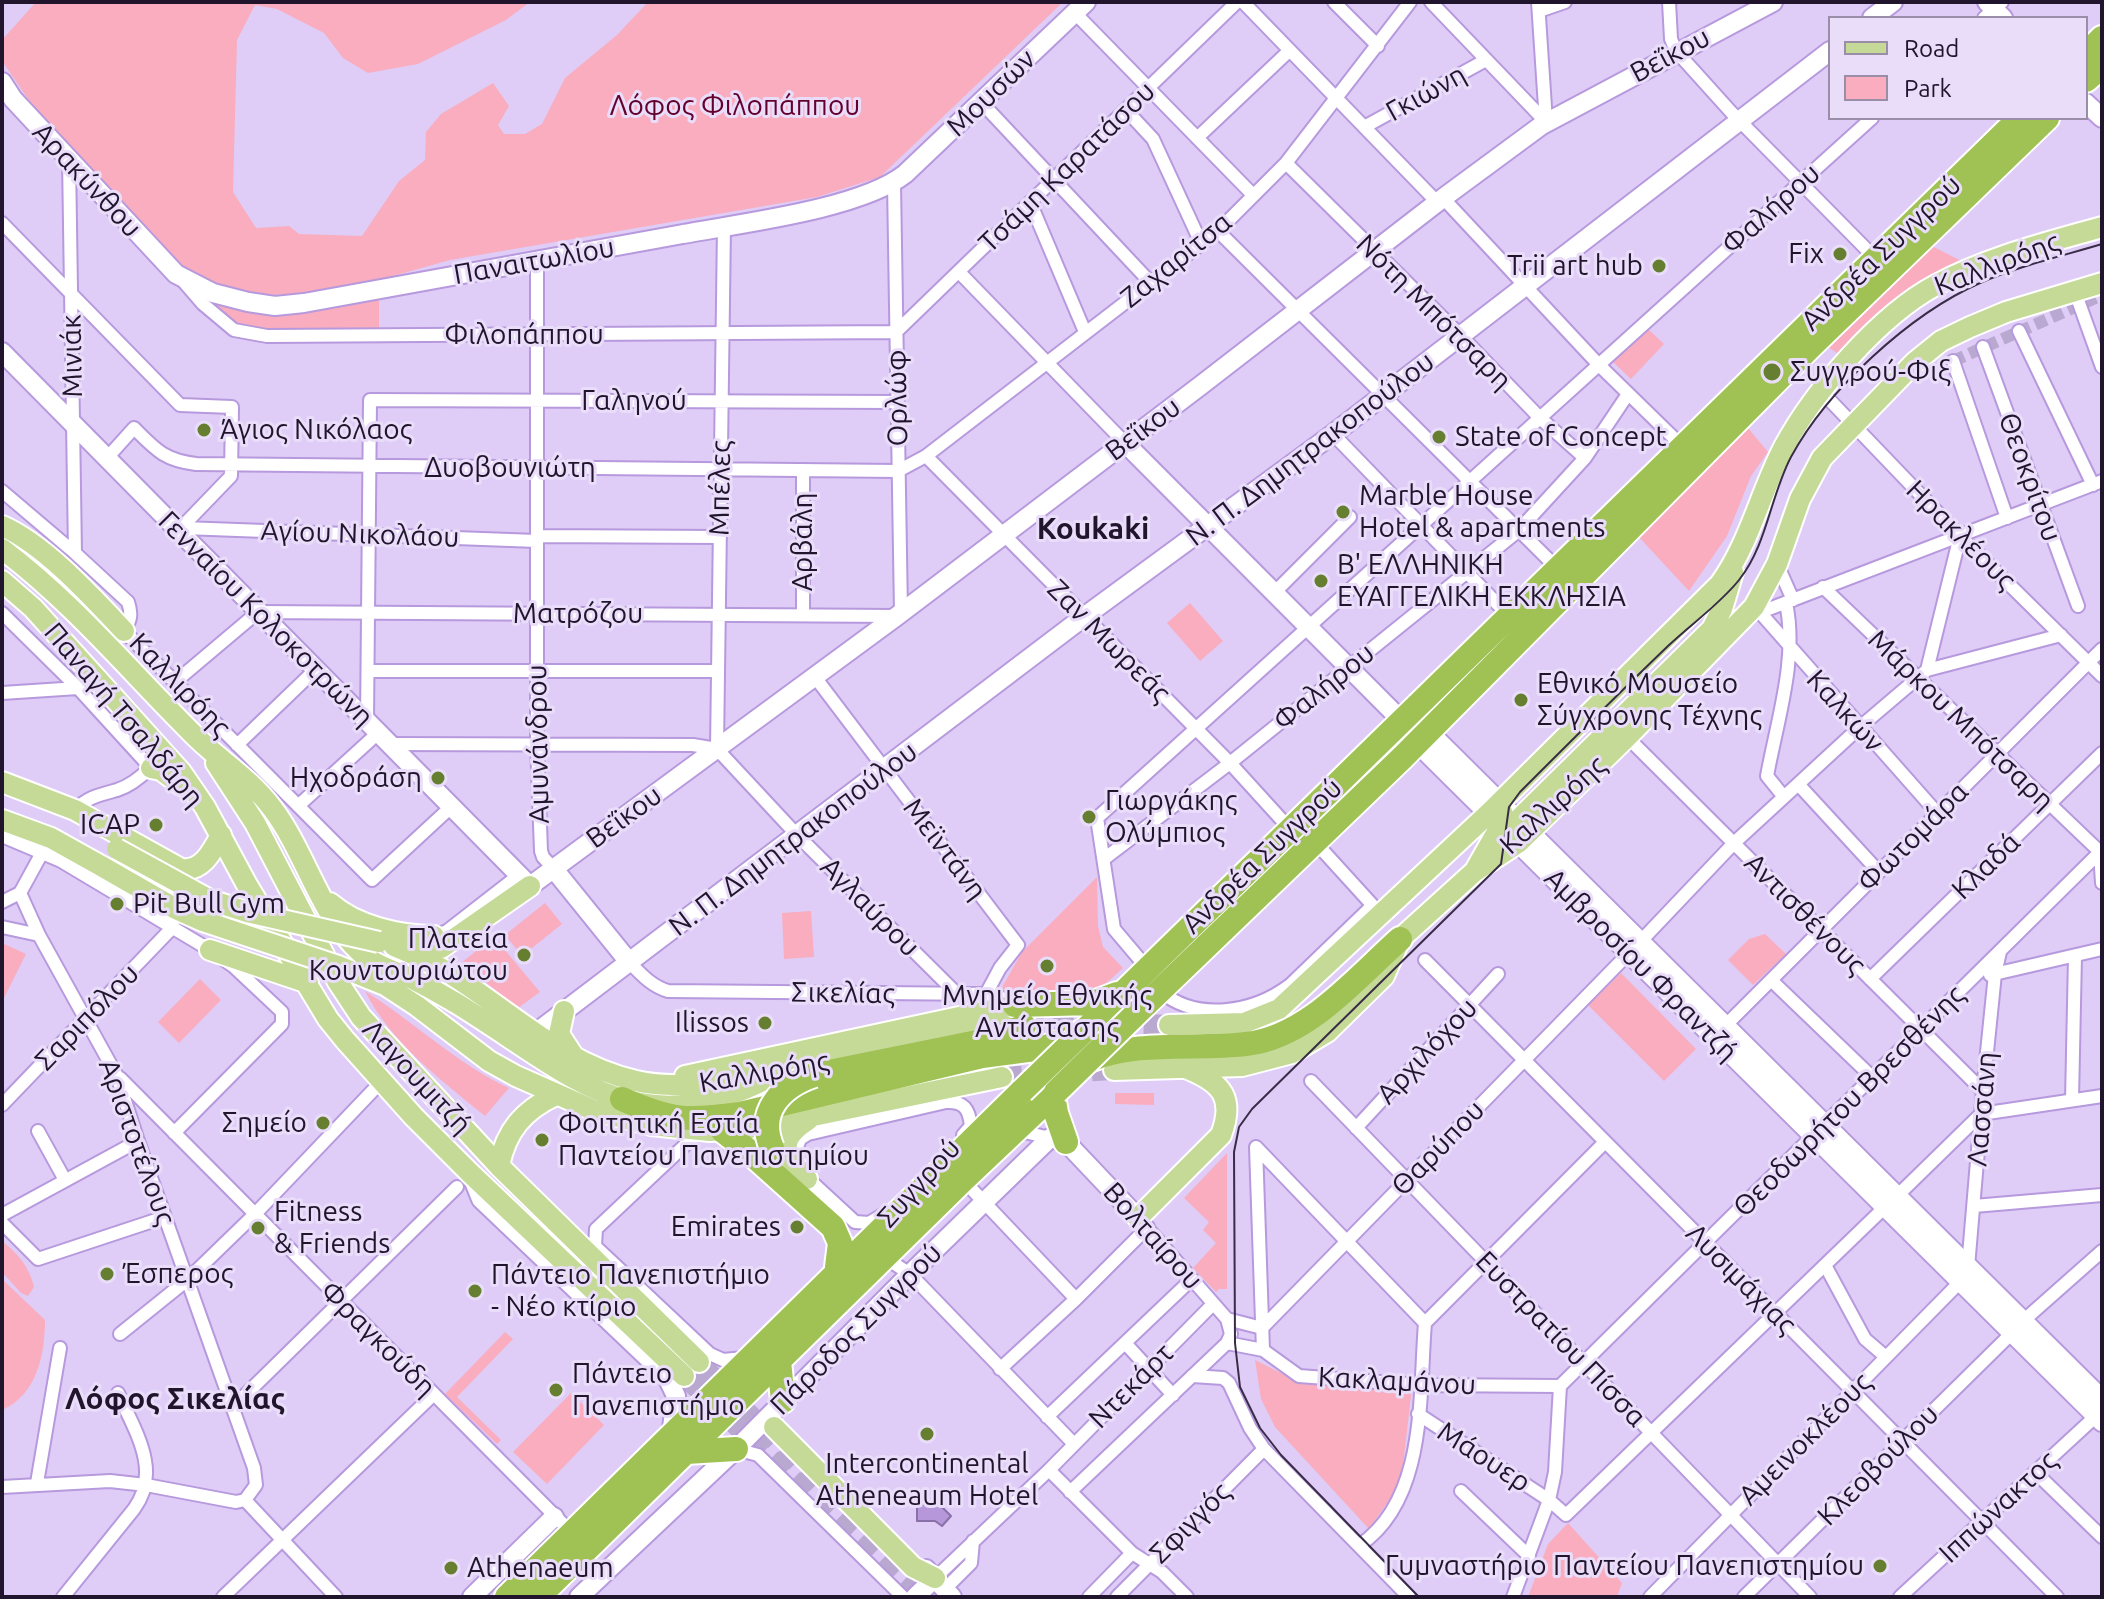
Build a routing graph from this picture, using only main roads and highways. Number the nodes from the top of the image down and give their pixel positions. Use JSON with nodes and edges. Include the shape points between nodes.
{"nodes":[{"id":1,"x":2018,"y":120,"type":"edge"},
{"id":2,"x":2045,"y":120,"type":"edge"},
{"id":3,"x":2102,"y":227,"type":"edge"},
{"id":4,"x":2102,"y":283,"type":"edge"},
{"id":5,"x":2,"y":526,"type":"edge"},
{"id":6,"x":2,"y":549,"type":"edge"},
{"id":7,"x":2,"y":581,"type":"edge"},
{"id":8,"x":124,"y":631,"type":"road end"},
{"id":9,"x":200,"y":741,"type":"junction"},
{"id":10,"x":151,"y":768,"type":"road end"},
{"id":11,"x":2,"y":782,"type":"edge"},
{"id":12,"x":2,"y":796,"type":"edge"},
{"id":13,"x":205,"y":807,"type":"junction"},
{"id":14,"x":2,"y":820,"type":"edge"},
{"id":15,"x":1508,"y":823,"type":"junction"},
{"id":16,"x":221,"y":835,"type":"junction"},
{"id":17,"x":525,"y":880,"type":"road end"},
{"id":18,"x":317,"y":887,"type":"junction"},
{"id":19,"x":434,"y":936,"type":"road end"},
{"id":20,"x":1400,"y":939,"type":"junction"},
{"id":21,"x":394,"y":946,"type":"junction"},
{"id":22,"x":210,"y":950,"type":"road end"},
{"id":23,"x":308,"y":983,"type":"junction"},
{"id":24,"x":1126,"y":989,"type":"junction"},
{"id":25,"x":564,"y":1011,"type":"road end"},
{"id":26,"x":1169,"y":1025,"type":"tunnel mouth"},
{"id":27,"x":1022,"y":1027,"type":"junction"},
{"id":28,"x":1085,"y":1030,"type":"junction"},
{"id":29,"x":453,"y":1034,"type":"junction"},
{"id":30,"x":527,"y":1039,"type":"junction"},
{"id":31,"x":575,"y":1058,"type":"junction"},
{"id":32,"x":1089,"y":1060,"type":"junction"},
{"id":33,"x":1184,"y":1068,"type":"junction"},
{"id":34,"x":1114,"y":1070,"type":"tunnel mouth"},
{"id":35,"x":778,"y":1073,"type":"junction"},
{"id":36,"x":659,"y":1084,"type":"junction"},
{"id":37,"x":1013,"y":1089,"type":"junction"},
{"id":38,"x":1054,"y":1093,"type":"junction"},
{"id":39,"x":556,"y":1095,"type":"junction"},
{"id":40,"x":622,"y":1099,"type":"junction"},
{"id":41,"x":812,"y":1117,"type":"junction"},
{"id":42,"x":971,"y":1126,"type":"road end"},
{"id":43,"x":711,"y":1131,"type":"junction"},
{"id":44,"x":1058,"y":1140,"type":"road end"},
{"id":45,"x":499,"y":1166,"type":"junction"},
{"id":46,"x":807,"y":1179,"type":"road end"},
{"id":47,"x":1143,"y":1223,"type":"road end"},
{"id":48,"x":877,"y":1250,"type":"junction"},
{"id":49,"x":831,"y":1276,"type":"junction"},
{"id":50,"x":779,"y":1361,"type":"junction"},
{"id":51,"x":783,"y":1401,"type":"road end"},
{"id":52,"x":774,"y":1427,"type":"dead end"},
{"id":53,"x":679,"y":1444,"type":"junction"},
{"id":54,"x":736,"y":1449,"type":"road end"},
{"id":55,"x":942,"y":1590,"type":"edge"},
{"id":56,"x":507,"y":1597,"type":"edge"},
{"id":57,"x":538,"y":1597,"type":"edge"}],
"edges":[{"from":1,"to":24,"type":"highway","name":"Ανδρέα Συγγρού"},
{"from":2,"to":32,"type":"highway","name":"Ανδρέα Συγγρού","bridge":true},
{"from":3,"to":15,"type":"main road","name":"Καλλιρόης","via":[[1980,264],[1931,288],[1860,347],[1821,391],[1785,446],[1712,629]]},
{"from":4,"to":15,"type":"main road","name":"Καλλιρόης","via":[[2006,312],[1941,341],[1915,362],[1812,473],[1757,610],[1627,737]]},
{"from":5,"to":8,"type":"main road","via":[[64,571]]},
{"from":6,"to":9,"type":"main road","name":"Καλλιρόης","via":[[53,591]]},
{"from":7,"to":13,"type":"main road","name":"Παναγή Τσαλδάρη","via":[[33,608],[181,772]]},
{"from":9,"to":18,"type":"main road","via":[[272,809]]},
{"from":9,"to":45,"type":"main road","name":"Λαγουμιτζή","via":[[255,823],[361,1017]]},
{"from":10,"to":13,"type":"main road","via":[[175,780]]},
{"from":11,"to":16,"type":"main road","via":[[75,810],[187,870],[212,852]]},
{"from":12,"to":21,"type":"main road","bridge":true,"via":[[82,828],[210,900]]},
{"from":13,"to":16,"type":"main road","name":"Παναγή Τσαλδάρη"},
{"from":14,"to":29,"type":"main road","bridge":true,"via":[[51,838],[189,915],[365,976]]},
{"from":15,"to":20,"type":"main road","name":"Καλλιρόης","via":[[1474,872]]},
{"from":15,"to":26,"type":"main road","name":"Καλλιρόης","via":[[1376,910],[1271,1014],[1227,1025]]},
{"from":16,"to":23,"type":"main road","name":"Παναγή Τσαλδάρη"},
{"from":17,"to":21,"type":"main road","via":[[441,948]]},
{"from":18,"to":19,"type":"main road","via":[[351,919]]},
{"from":18,"to":30,"type":"main road","via":[[360,952]]},
{"from":20,"to":32,"type":"highway","via":[[1312,1017],[1285,1034],[1249,1044],[1113,1051]]},
{"from":20,"to":33,"type":"main road","name":"Καλλιρόης","via":[[1384,976],[1309,1045],[1260,1062]]},
{"from":21,"to":30,"type":"main road","name":"Καλλιρόης","via":[[445,971]]},
{"from":22,"to":23,"type":"main road"},
{"from":23,"to":45,"type":"main road","name":"Λαγουμιτζή","via":[[328,1019],[464,1181],[698,1364]]},
{"from":24,"to":27,"type":"highway"},
{"from":24,"to":28,"type":"highway","name":"Ανδρέα Συγγρού"},
{"from":25,"to":31,"type":"main road","via":[[559,1034]]},
{"from":27,"to":28,"type":"highway","via":[[1061,1042]]},
{"from":27,"to":35,"type":"main road","name":"Καλλιρόης","via":[[970,1031]]},
{"from":27,"to":36,"type":"main road","via":[[884,1032]]},
{"from":27,"to":40,"type":"highway","via":[[982,1056],[756,1111],[674,1118]]},
{"from":27,"to":49,"type":"highway","bridge":true,"via":[[997,1038],[814,1075],[786,1088],[772,1104],[767,1128],[772,1148],[839,1225],[845,1252]]},
{"from":28,"to":37,"type":"highway","name":"Ανδρέα Συγγρού","bridge":true},
{"from":29,"to":30,"type":"main road","via":[[491,1050],[512,1049]]},
{"from":29,"to":39,"type":"main road","name":"Καλλιρόης","via":[[507,1072]]},
{"from":30,"to":31,"type":"main road","name":"Καλλιρόης"},
{"from":30,"to":40,"type":"main road","via":[[578,1082]]},
{"from":31,"to":36,"type":"main road","name":"Καλλιρόης","via":[[610,1074]]},
{"from":32,"to":38,"type":"highway","name":"Ανδρέα Συγγρού","bridge":true},
{"from":33,"to":34,"type":"main road","name":"Καλλιρόης"},
{"from":33,"to":47,"type":"main road","via":[[1219,1088],[1228,1105],[1226,1122],[1221,1135]]},
{"from":35,"to":36,"type":"main road","name":"Καλλιρόης","via":[[716,1084]]},
{"from":35,"to":40,"type":"main road","via":[[741,1092],[699,1103],[659,1105]]},
{"from":37,"to":41,"type":"main road","name":"Καλλιρόης"},
{"from":37,"to":42,"type":"highway"},
{"from":37,"to":48,"type":"highway","name":"Ανδρέα Συγγρού"},
{"from":38,"to":44,"type":"highway"},
{"from":38,"to":48,"type":"highway","name":"Ανδρέα Συγγρού","via":[[963,1180]]},
{"from":39,"to":43,"type":"main road","name":"Καλλιρόης","via":[[632,1121]]},
{"from":39,"to":45,"type":"main road","via":[[516,1122]]},
{"from":41,"to":43,"type":"main road","name":"Καλλιρόης"},
{"from":41,"to":46,"type":"main road","via":[[792,1131],[787,1146],[789,1158]]},
{"from":43,"to":49,"type":"highway","via":[[745,1148],[833,1227],[840,1243]]},
{"from":48,"to":49,"type":"highway","name":"Ανδρέα Συγγρού"},
{"from":48,"to":50,"type":"highway","name":"Ανδρέα Συγγρού"},
{"from":49,"to":53,"type":"highway","name":"Ανδρέα Συγγρού","via":[[754,1354]]},
{"from":50,"to":51,"type":"highway"},
{"from":50,"to":53,"type":"highway","name":"Ανδρέα Συγγρού"},
{"from":52,"to":55,"type":"main road"},
{"from":53,"to":54,"type":"highway"},
{"from":53,"to":56,"type":"highway","name":"Ανδρέα Συγγρού","via":[[572,1533]]},
{"from":53,"to":57,"type":"highway","name":"Ανδρέα Συγγρού"}]}
